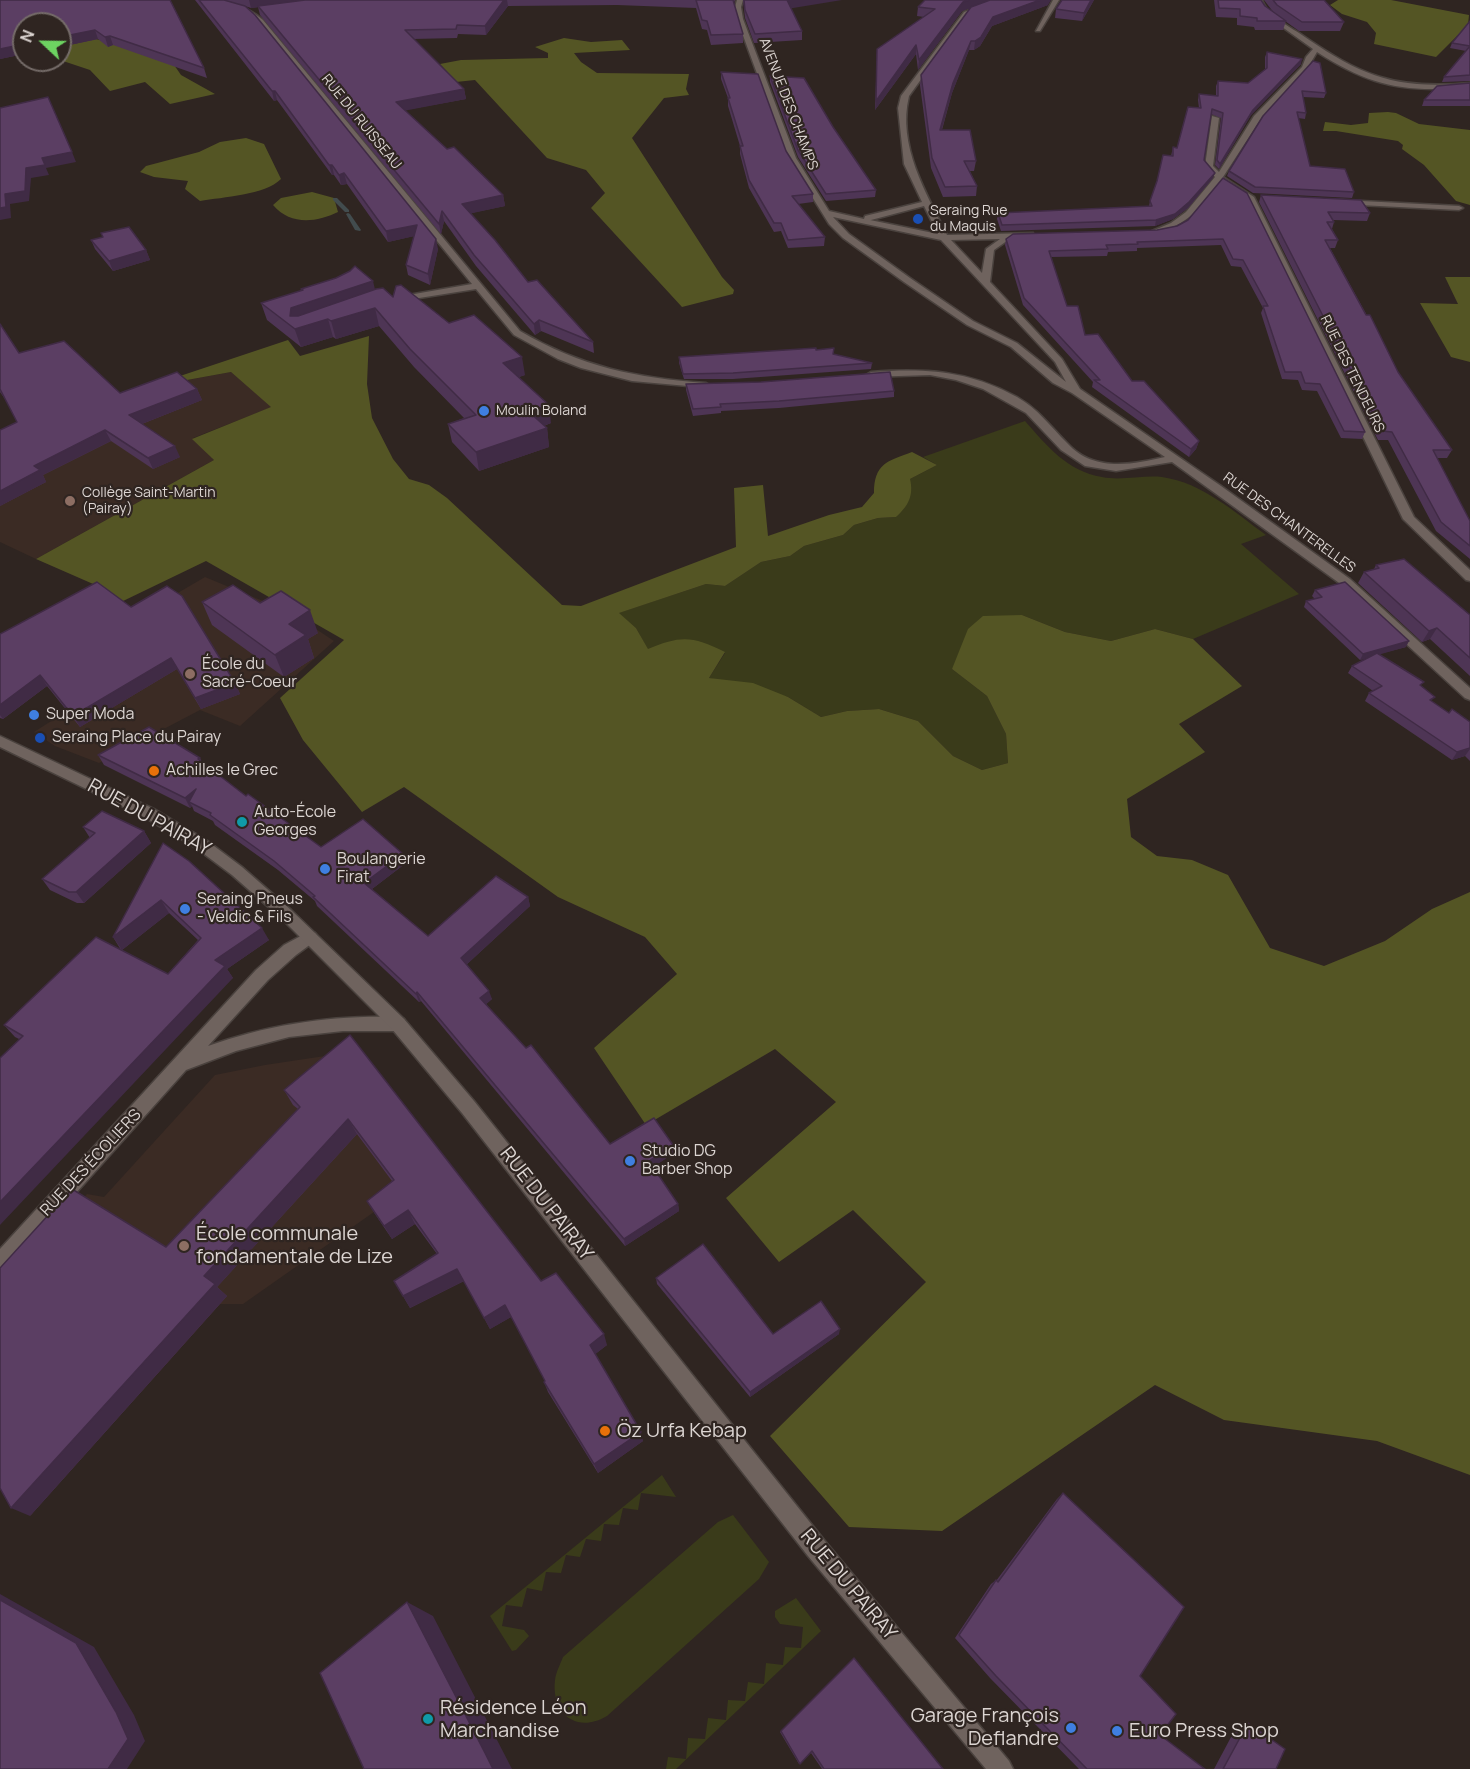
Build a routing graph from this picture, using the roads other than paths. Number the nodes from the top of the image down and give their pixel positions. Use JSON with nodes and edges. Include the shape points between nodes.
{"nodes":[{"id":1,"x":208,"y":0,"type":"edge"},
{"id":2,"x":740,"y":0,"type":"edge"},
{"id":3,"x":1004,"y":0,"type":"edge"},
{"id":4,"x":1056,"y":0,"type":"edge"},
{"id":5,"x":1259,"y":0,"type":"edge"},
{"id":6,"x":969,"y":5,"type":"edge"},
{"id":7,"x":251,"y":12,"type":"junction"},
{"id":8,"x":262,"y":12,"type":"edge"},
{"id":9,"x":966,"y":14,"type":"junction"},
{"id":10,"x":1038,"y":30,"type":"dead end"},
{"id":11,"x":1316,"y":49,"type":"junction"},
{"id":12,"x":1470,"y":85,"type":"edge"},
{"id":13,"x":1215,"y":117,"type":"edge"},
{"id":14,"x":1220,"y":178,"type":"junction"},
{"id":15,"x":1329,"y":201,"type":"edge"},
{"id":16,"x":926,"y":203,"type":"junction"},
{"id":17,"x":1459,"y":208,"type":"dead end"},
{"id":18,"x":826,"y":213,"type":"junction"},
{"id":19,"x":858,"y":219,"type":"junction"},
{"id":20,"x":1144,"y":231,"type":"edge"},
{"id":21,"x":1044,"y":235,"type":"edge"},
{"id":22,"x":1010,"y":236,"type":"junction"},
{"id":23,"x":944,"y":238,"type":"junction"},
{"id":24,"x":985,"y":283,"type":"junction"},
{"id":25,"x":477,"y":286,"type":"junction"},
{"id":26,"x":386,"y":302,"type":"edge"},
{"id":27,"x":1011,"y":325,"type":"junction"},
{"id":28,"x":987,"y":330,"type":"junction"},
{"id":29,"x":1014,"y":345,"type":"junction"},
{"id":30,"x":860,"y":375,"type":"edge"},
{"id":31,"x":723,"y":385,"type":"edge"},
{"id":32,"x":1076,"y":391,"type":"junction"},
{"id":33,"x":1173,"y":458,"type":"junction"},
{"id":34,"x":1470,"y":577,"type":"edge"},
{"id":35,"x":1470,"y":695,"type":"edge"},
{"id":36,"x":0,"y":741,"type":"edge"},
{"id":37,"x":310,"y":937,"type":"junction"},
{"id":38,"x":398,"y":1024,"type":"junction"},
{"id":39,"x":183,"y":1065,"type":"junction"},
{"id":40,"x":0,"y":1263,"type":"edge"},
{"id":41,"x":1001,"y":1769,"type":"edge"}],
"edges":[{"from":1,"to":7,"type":"street"},
{"from":2,"to":18,"type":"street","name":"AVENUE DES CHAMPS","via":[[740,19],[792,158]]},
{"from":3,"to":9,"type":"street"},
{"from":4,"to":10,"type":"street"},
{"from":5,"to":11,"type":"street","via":[[1266,13]]},
{"from":6,"to":9,"type":"street"},
{"from":7,"to":8,"type":"street"},
{"from":7,"to":25,"type":"street","name":"RUE DU RUISSEAU"},
{"from":9,"to":16,"type":"street","name":"RUE DES CHANTERELLES","via":[[914,82],[902,108],[908,164]]},
{"from":11,"to":12,"type":"street","via":[[1357,74],[1382,83],[1435,88]]},
{"from":11,"to":14,"type":"street","via":[[1305,68],[1256,118]]},
{"from":13,"to":14,"type":"street","via":[[1209,166]]},
{"from":14,"to":20,"type":"street","via":[[1181,223]]},
{"from":14,"to":34,"type":"street","name":"RUE DES TENDEURS","via":[[1256,197],[1409,519]]},
{"from":15,"to":17,"type":"street"},
{"from":16,"to":19,"type":"street"},
{"from":16,"to":23,"type":"street","name":"RUE DES CHANTERELLES"},
{"from":18,"to":19,"type":"street"},
{"from":18,"to":28,"type":"street","name":"AVENUE DES CHAMPS","via":[[846,236],[970,323]]},
{"from":19,"to":23,"type":"street"},
{"from":21,"to":22,"type":"street"},
{"from":22,"to":23,"type":"street"},
{"from":22,"to":24,"type":"street","via":[[990,249]]},
{"from":23,"to":24,"type":"street","name":"RUE DES CHANTERELLES"},
{"from":24,"to":27,"type":"street","name":"RUE DES CHANTERELLES"},
{"from":25,"to":26,"type":"street"},
{"from":25,"to":31,"type":"street","name":"RUE DU RUISSEAU","via":[[517,333],[568,362],[654,383]]},
{"from":27,"to":28,"type":"street"},
{"from":27,"to":29,"type":"street"},
{"from":27,"to":32,"type":"street","name":"RUE DES CHANTERELLES","via":[[1059,361]]},
{"from":28,"to":29,"type":"street","name":"AVENUE DES CHAMPS"},
{"from":29,"to":32,"type":"street","name":"RUE DES CHANTERELLES","via":[[1056,381]]},
{"from":30,"to":33,"type":"street","via":[[918,371],[984,387],[1024,406],[1072,455],[1097,466],[1141,466]]},
{"from":32,"to":33,"type":"street","name":"RUE DES CHANTERELLES"},
{"from":33,"to":35,"type":"street","name":"RUE DES CHANTERELLES","via":[[1346,582]]},
{"from":36,"to":37,"type":"street","name":"RUE DU PAIRAY","via":[[172,826],[237,871]]},
{"from":37,"to":38,"type":"street","name":"RUE DU PAIRAY"},
{"from":37,"to":39,"type":"street","name":"RUE DES ÉCOLIERS","via":[[262,975]]},
{"from":38,"to":39,"type":"street","name":"RUE DES ÉCOLIERS","via":[[341,1023],[270,1034],[234,1043]]},
{"from":38,"to":41,"type":"street","name":"RUE DU PAIRAY","via":[[816,1548]]},
{"from":39,"to":40,"type":"street","name":"RUE DES ÉCOLIERS"}]}
